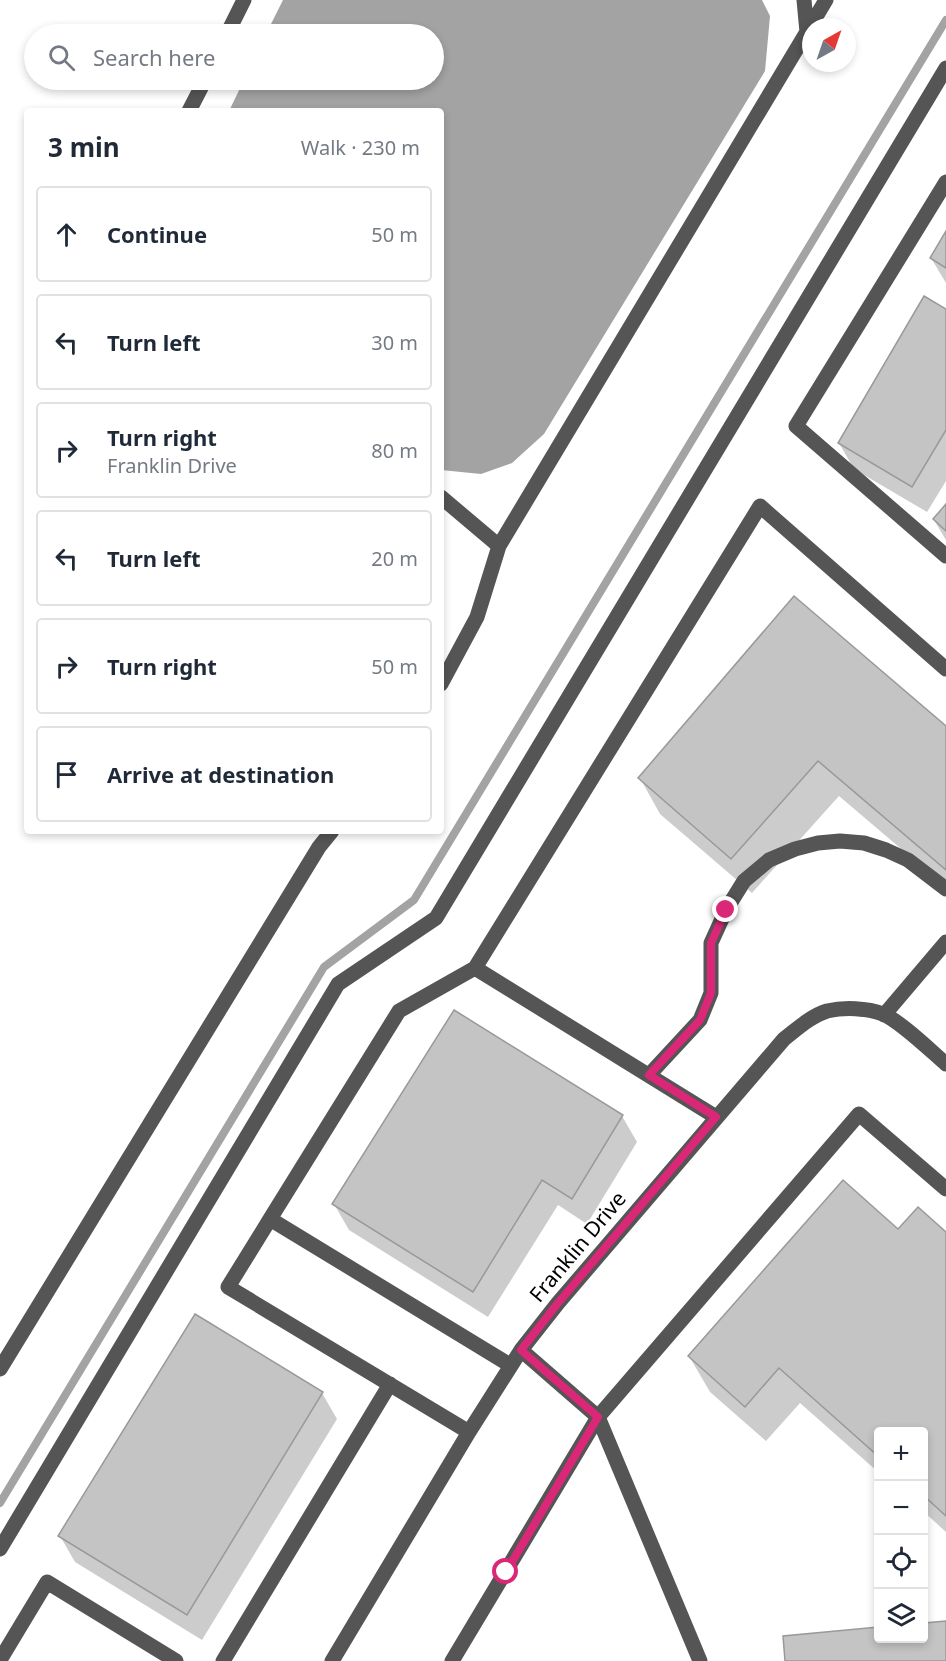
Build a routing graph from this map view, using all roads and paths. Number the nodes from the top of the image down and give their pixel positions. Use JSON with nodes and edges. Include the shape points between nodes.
{"nodes":[{"id":1,"x":244,"y":0,"type":"edge"},
{"id":2,"x":804,"y":0,"type":"edge"},
{"id":3,"x":826,"y":0,"type":"edge"},
{"id":4,"x":806,"y":18,"type":"edge"},
{"id":5,"x":815,"y":18,"type":"edge"},
{"id":6,"x":232,"y":24,"type":"edge"},
{"id":7,"x":802,"y":40,"type":"edge"},
{"id":8,"x":946,"y":68,"type":"edge"},
{"id":9,"x":200,"y":90,"type":"edge"},
{"id":10,"x":191,"y":108,"type":"edge"},
{"id":11,"x":946,"y":182,"type":"edge"},
{"id":12,"x":444,"y":500,"type":"edge"},
{"id":13,"x":499,"y":546,"type":"junction"},
{"id":14,"x":946,"y":556,"type":"edge"},
{"id":15,"x":946,"y":669,"type":"edge"},
{"id":16,"x":444,"y":678,"type":"edge"},
{"id":17,"x":330,"y":834,"type":"edge"},
{"id":18,"x":946,"y":890,"type":"edge"},
{"id":19,"x":946,"y":942,"type":"edge"},
{"id":20,"x":475,"y":968,"type":"junction"},
{"id":21,"x":884,"y":1015,"type":"junction"},
{"id":22,"x":946,"y":1064,"type":"edge"},
{"id":23,"x":649,"y":1075,"type":"junction"},
{"id":24,"x":716,"y":1117,"type":"junction"},
{"id":25,"x":946,"y":1189,"type":"edge"},
{"id":26,"x":270,"y":1219,"type":"junction"},
{"id":27,"x":521,"y":1350,"type":"junction"},
{"id":28,"x":510,"y":1365,"type":"junction"},
{"id":29,"x":0,"y":1369,"type":"edge"},
{"id":30,"x":390,"y":1384,"type":"junction"},
{"id":31,"x":598,"y":1417,"type":"junction"},
{"id":32,"x":469,"y":1432,"type":"junction"},
{"id":33,"x":0,"y":1549,"type":"edge"},
{"id":34,"x":0,"y":1660,"type":"edge"},
{"id":35,"x":176,"y":1661,"type":"edge"},
{"id":36,"x":223,"y":1661,"type":"edge"},
{"id":37,"x":332,"y":1661,"type":"edge"},
{"id":38,"x":452,"y":1661,"type":"edge"},
{"id":39,"x":700,"y":1661,"type":"edge"}],
"edges":[{"from":1,"to":6,"type":"street"},
{"from":2,"to":4,"type":"street"},
{"from":3,"to":5,"type":"street"},
{"from":7,"to":13,"type":"street"},
{"from":8,"to":33,"type":"street","via":[[436,918],[338,984]]},
{"from":9,"to":10,"type":"street"},
{"from":11,"to":14,"type":"street","via":[[796,426]]},
{"from":12,"to":13,"type":"street"},
{"from":13,"to":16,"type":"street","via":[[477,617]]},
{"from":15,"to":20,"type":"street","via":[[760,506]]},
{"from":17,"to":29,"type":"street"},
{"from":18,"to":23,"type":"street","via":[[908,860],[864,843],[818,843],[769,860],[744,881],[711,943],[711,993],[700,1020]]},
{"from":19,"to":21,"type":"street"},
{"from":20,"to":23,"type":"street"},
{"from":20,"to":26,"type":"street","via":[[399,1011]]},
{"from":21,"to":22,"type":"street","name":"Franklin Drive"},
{"from":21,"to":24,"type":"street","name":"Franklin Drive","via":[[852,1008],[826,1011],[805,1023],[784,1039]]},
{"from":23,"to":24,"type":"street"},
{"from":24,"to":27,"type":"street","name":"Franklin Drive"},
{"from":25,"to":31,"type":"street","via":[[859,1114]]},
{"from":26,"to":28,"type":"street"},
{"from":26,"to":30,"type":"street","via":[[228,1287]]},
{"from":27,"to":28,"type":"street","name":"Franklin Drive"},
{"from":27,"to":31,"type":"street"},
{"from":28,"to":32,"type":"street","name":"Franklin Drive"},
{"from":30,"to":32,"type":"street"},
{"from":30,"to":36,"type":"street"},
{"from":31,"to":38,"type":"street"},
{"from":31,"to":39,"type":"street"},
{"from":32,"to":37,"type":"street","name":"Franklin Drive"},
{"from":34,"to":35,"type":"street","via":[[48,1582]]}]}
